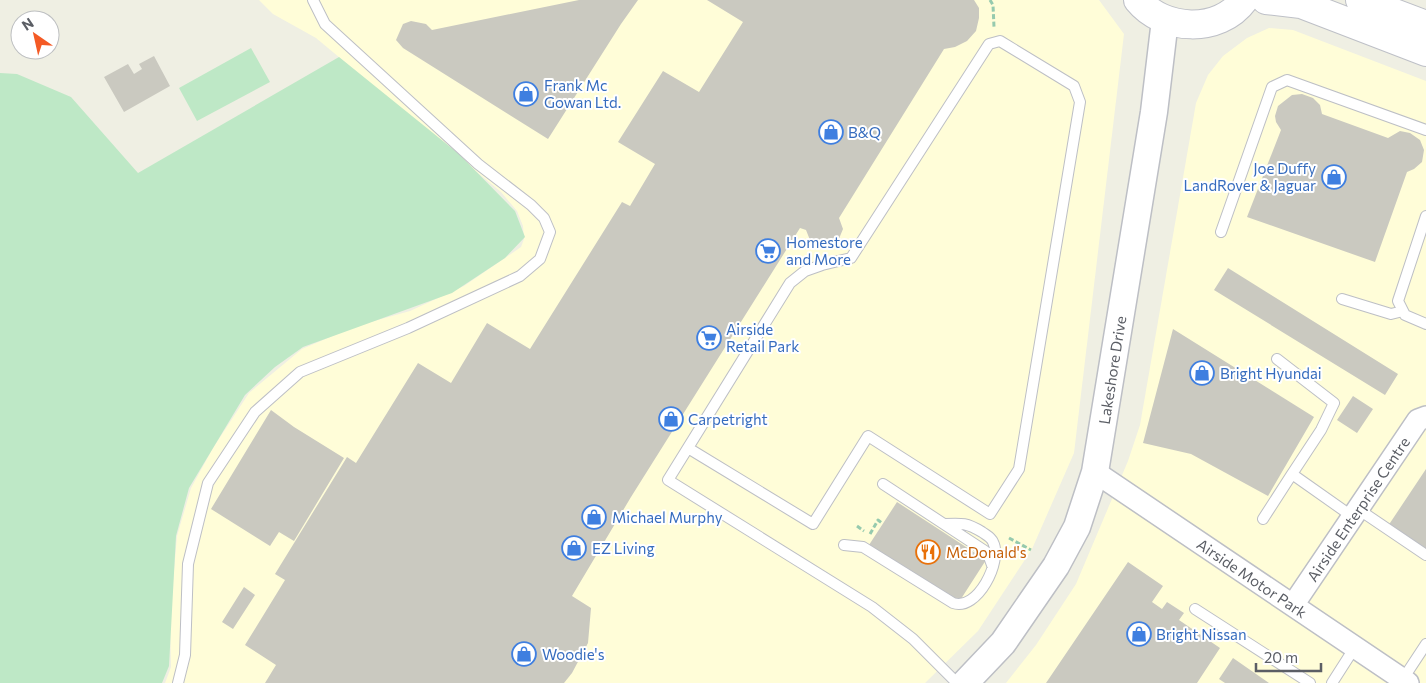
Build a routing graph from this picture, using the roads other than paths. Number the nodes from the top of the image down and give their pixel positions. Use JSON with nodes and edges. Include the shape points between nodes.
{"nodes":[{"id":1,"x":313,"y":0,"type":"edge"},
{"id":2,"x":1138,"y":0,"type":"edge"},
{"id":3,"x":1360,"y":0,"type":"edge"},
{"id":4,"x":1252,"y":1,"type":"edge"},
{"id":5,"x":1165,"y":20,"type":"junction"},
{"id":6,"x":1426,"y":25,"type":"edge"},
{"id":7,"x":1426,"y":52,"type":"edge"},
{"id":8,"x":1426,"y":130,"type":"edge"},
{"id":9,"x":1426,"y":216,"type":"edge"},
{"id":10,"x":1221,"y":232,"type":"dead end"},
{"id":11,"x":1342,"y":299,"type":"dead end"},
{"id":12,"x":1402,"y":310,"type":"junction"},
{"id":13,"x":1426,"y":324,"type":"edge"},
{"id":14,"x":1277,"y":359,"type":"dead end"},
{"id":15,"x":1426,"y":417,"type":"edge"},
{"id":16,"x":688,"y":448,"type":"junction"},
{"id":17,"x":1095,"y":472,"type":"junction"},
{"id":18,"x":1292,"y":474,"type":"junction"},
{"id":19,"x":883,"y":484,"type":"dead end"},
{"id":20,"x":1356,"y":513,"type":"junction"},
{"id":21,"x":1263,"y":519,"type":"dead end"},
{"id":22,"x":844,"y":546,"type":"dead end"},
{"id":23,"x":1426,"y":556,"type":"edge"},
{"id":24,"x":1293,"y":606,"type":"junction"},
{"id":25,"x":1195,"y":610,"type":"dead end"},
{"id":26,"x":1426,"y":644,"type":"edge"},
{"id":27,"x":1355,"y":647,"type":"junction"},
{"id":28,"x":1406,"y":681,"type":"edge"},
{"id":29,"x":178,"y":683,"type":"edge"},
{"id":30,"x":957,"y":683,"type":"edge"},
{"id":31,"x":965,"y":683,"type":"edge"},
{"id":32,"x":1310,"y":683,"type":"edge"},
{"id":33,"x":1332,"y":683,"type":"edge"}],
"edges":[{"from":1,"to":29,"type":"lane","via":[[325,24],[478,164],[531,205],[544,218],[550,232],[540,259],[520,276],[408,328],[300,372],[254,412],[208,483],[188,564],[185,655]]},
{"from":2,"to":5,"type":"main road"},
{"from":3,"to":6,"type":"main road"},
{"from":4,"to":5,"type":"main road","via":[[1206,24],[1185,25]]},
{"from":4,"to":7,"type":"main road","via":[[1301,4]]},
{"from":5,"to":17,"type":"street","name":"Lakeshore Drive","via":[[1154,112]]},
{"from":8,"to":10,"type":"lane","via":[[1288,80],[1272,87]]},
{"from":9,"to":12,"type":"lane","via":[[1398,301]]},
{"from":11,"to":12,"type":"lane","via":[[1391,314]]},
{"from":12,"to":13,"type":"lane","via":[[1405,315]]},
{"from":14,"to":18,"type":"lane","via":[[1334,403],[1321,430]]},
{"from":15,"to":20,"type":"street","name":"Airside Enterprise Centre","via":[[1418,420]]},
{"from":16,"to":16,"type":"lane","via":[[790,283],[805,271],[851,258],[989,44],[1000,41],[1074,86],[1080,102],[1019,469],[990,514],[868,436],[812,524]]},
{"from":16,"to":30,"type":"lane","via":[[668,480],[872,607],[914,639]]},
{"from":17,"to":24,"type":"street","name":"Airside Motor Park"},
{"from":17,"to":31,"type":"street","name":"Lakeshore Drive","via":[[1076,527],[1056,566],[1002,643]]},
{"from":18,"to":20,"type":"lane"},
{"from":18,"to":21,"type":"lane"},
{"from":19,"to":22,"type":"lane","via":[[988,554],[993,566],[979,593],[973,600],[959,605],[863,547]]},
{"from":20,"to":23,"type":"lane"},
{"from":20,"to":24,"type":"street","name":"Airside Enterprise Centre"},
{"from":24,"to":27,"type":"street","name":"Airside Motor Park"},
{"from":25,"to":32,"type":"lane"},
{"from":26,"to":28,"type":"lane"},
{"from":27,"to":28,"type":"street","name":"Airside Motor Park"},
{"from":27,"to":33,"type":"lane"}]}
